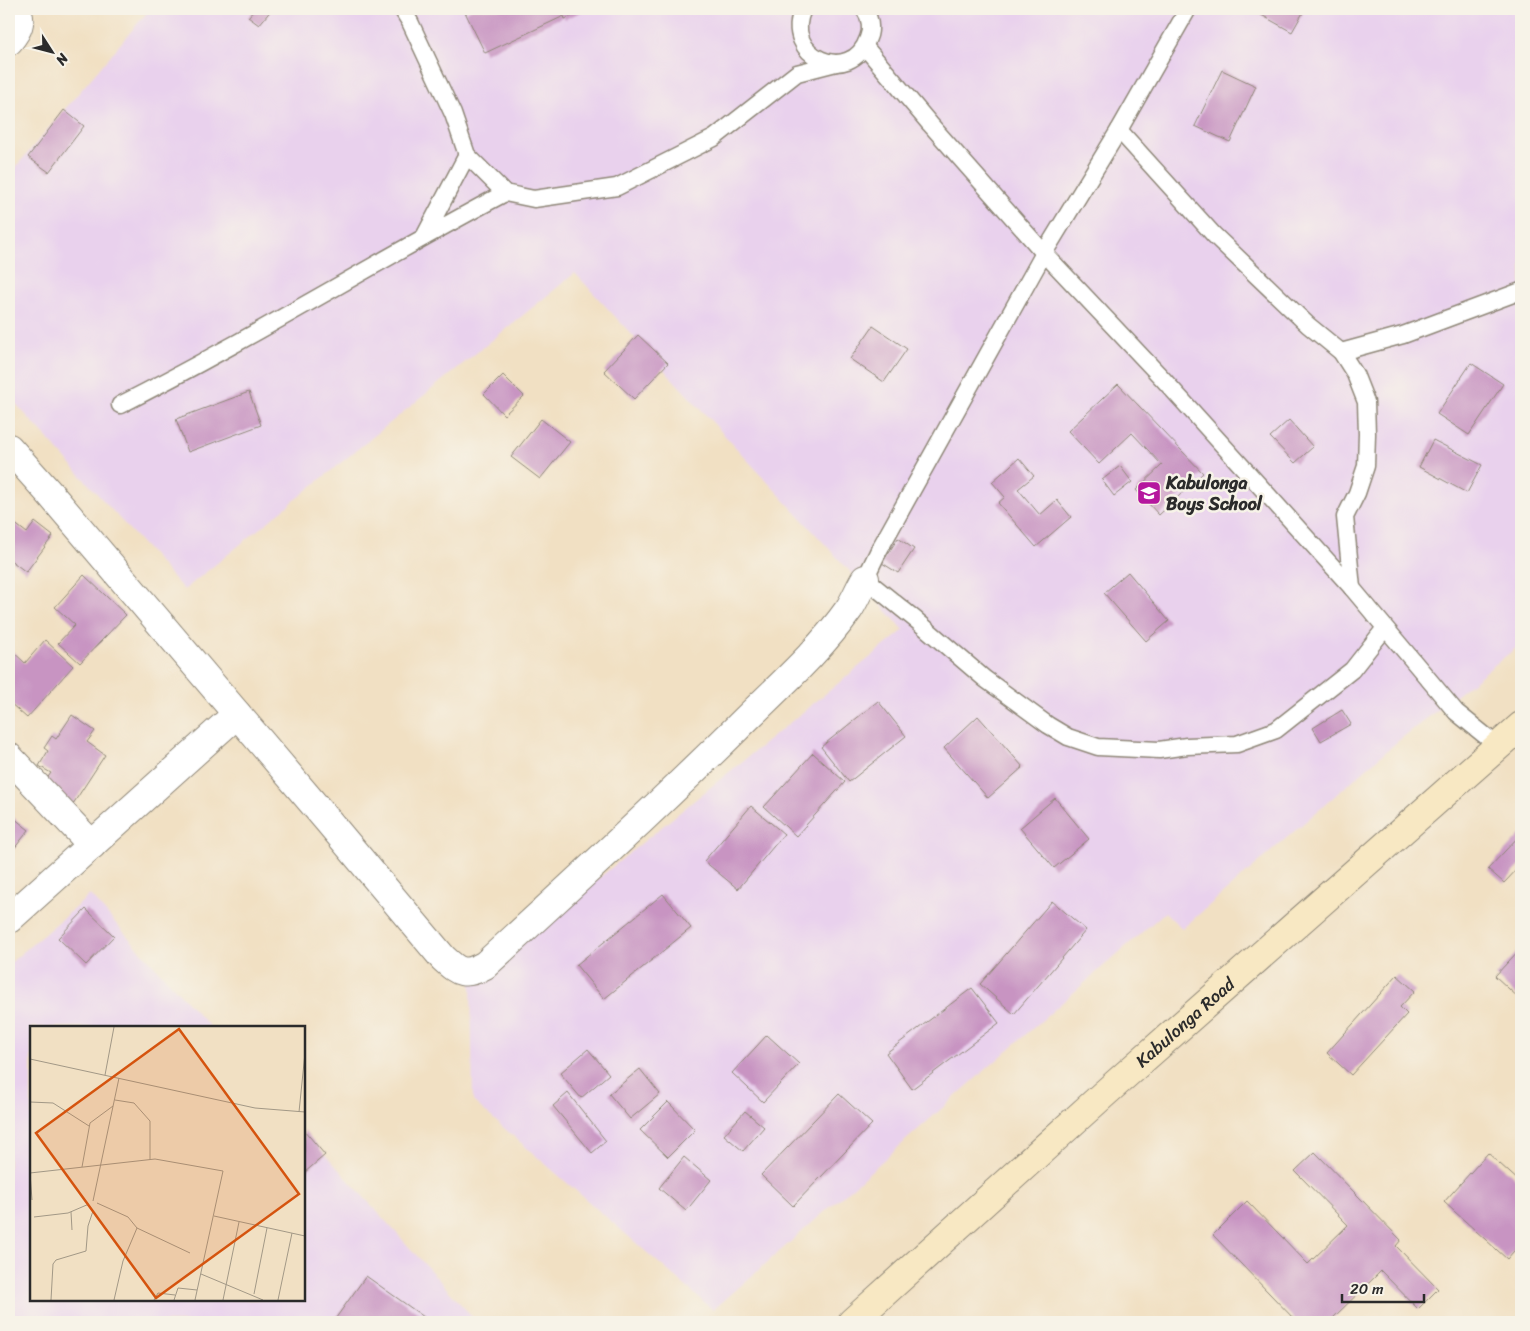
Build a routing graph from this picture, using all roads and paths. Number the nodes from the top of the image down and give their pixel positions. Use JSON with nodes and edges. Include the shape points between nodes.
{"nodes":[{"id":1,"x":15,"y":9,"type":"edge"},
{"id":2,"x":402,"y":9,"type":"edge"},
{"id":3,"x":803,"y":9,"type":"edge"},
{"id":4,"x":865,"y":9,"type":"edge"},
{"id":5,"x":1188,"y":9,"type":"edge"},
{"id":6,"x":802,"y":40,"type":"junction"},
{"id":7,"x":9,"y":41,"type":"edge"},
{"id":8,"x":865,"y":48,"type":"junction"},
{"id":9,"x":836,"y":63,"type":"junction"},
{"id":10,"x":797,"y":73,"type":"junction"},
{"id":11,"x":1119,"y":130,"type":"junction"},
{"id":12,"x":467,"y":155,"type":"junction"},
{"id":13,"x":505,"y":193,"type":"junction"},
{"id":14,"x":424,"y":237,"type":"junction"},
{"id":15,"x":1044,"y":253,"type":"junction"},
{"id":16,"x":1521,"y":291,"type":"edge"},
{"id":17,"x":1341,"y":352,"type":"junction"},
{"id":18,"x":120,"y":405,"type":"dead end"},
{"id":19,"x":9,"y":448,"type":"edge"},
{"id":20,"x":865,"y":579,"type":"junction"},
{"id":21,"x":1352,"y":588,"type":"junction"},
{"id":22,"x":1385,"y":628,"type":"junction"},
{"id":23,"x":237,"y":714,"type":"junction"},
{"id":24,"x":1521,"y":726,"type":"edge"},
{"id":25,"x":1498,"y":746,"type":"junction"},
{"id":26,"x":9,"y":757,"type":"edge"},
{"id":27,"x":92,"y":845,"type":"junction"},
{"id":28,"x":9,"y":919,"type":"edge"},
{"id":29,"x":852,"y":1322,"type":"edge"}],
"edges":[{"from":1,"to":7,"type":"street","via":[[20,22]]},
{"from":2,"to":12,"type":"lane","via":[[453,114]]},
{"from":3,"to":6,"type":"lane","via":[[798,29]]},
{"from":4,"to":8,"type":"lane","via":[[870,23],[870,36]]},
{"from":5,"to":11,"type":"lane"},
{"from":6,"to":9,"type":"lane","via":[[815,57]]},
{"from":6,"to":10,"type":"lane"},
{"from":8,"to":9,"type":"lane","via":[[848,61]]},
{"from":8,"to":15,"type":"lane"},
{"from":9,"to":10,"type":"lane"},
{"from":10,"to":13,"type":"lane","via":[[714,138],[617,187],[534,199]]},
{"from":11,"to":15,"type":"lane"},
{"from":11,"to":17,"type":"lane","via":[[1214,235],[1301,319]]},
{"from":12,"to":13,"type":"lane"},
{"from":12,"to":14,"type":"lane"},
{"from":13,"to":14,"type":"lane"},
{"from":14,"to":18,"type":"lane","via":[[196,367]]},
{"from":15,"to":20,"type":"lane"},
{"from":15,"to":21,"type":"lane"},
{"from":16,"to":17,"type":"lane","via":[[1403,336]]},
{"from":17,"to":21,"type":"lane","via":[[1355,374],[1366,402],[1366,466],[1345,517]]},
{"from":19,"to":23,"type":"street"},
{"from":20,"to":22,"type":"lane","via":[[985,679],[1048,726],[1098,747],[1159,750],[1237,744],[1276,730],[1352,670]]},
{"from":20,"to":23,"type":"street","via":[[833,629],[793,672],[610,851],[485,966],[472,973],[456,971],[443,958]]},
{"from":21,"to":22,"type":"lane"},
{"from":22,"to":25,"type":"lane","via":[[1456,712]]},
{"from":23,"to":27,"type":"street"},
{"from":24,"to":25,"type":"main road","name":"Kabulonga Road"},
{"from":25,"to":29,"type":"main road","name":"Kabulonga Road","via":[[1111,1087]]},
{"from":26,"to":27,"type":"street"},
{"from":27,"to":28,"type":"street"}]}
